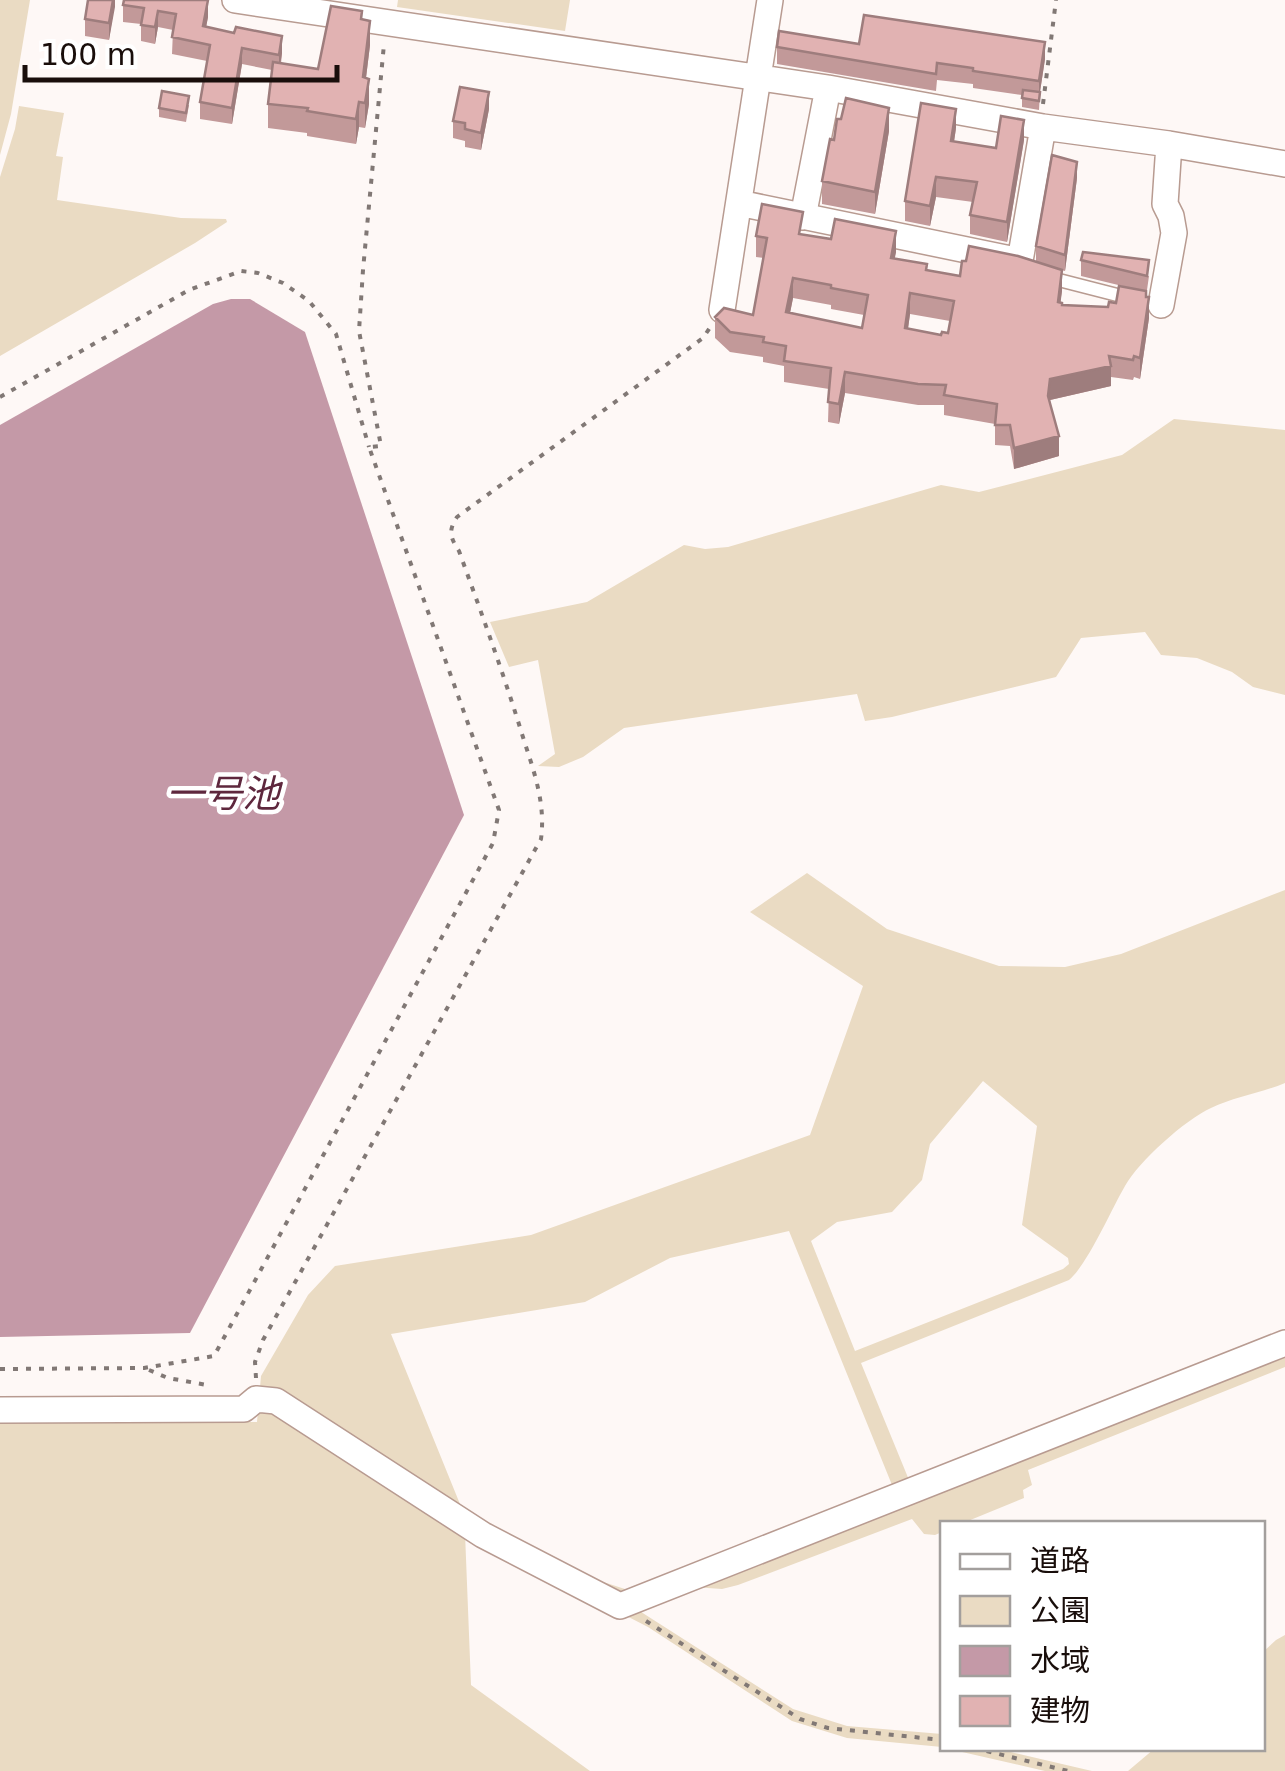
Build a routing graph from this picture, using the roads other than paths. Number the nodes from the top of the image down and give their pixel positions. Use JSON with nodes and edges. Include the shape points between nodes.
{"nodes":[{"id":1,"x":235,"y":0,"type":"edge"},
{"id":2,"x":770,"y":0,"type":"edge"},
{"id":3,"x":758,"y":78,"type":"junction"},
{"id":4,"x":828,"y":88,"type":"junction"},
{"id":5,"x":1043,"y":127,"type":"junction"},
{"id":6,"x":1169,"y":144,"type":"junction"},
{"id":7,"x":1285,"y":164,"type":"edge"},
{"id":8,"x":738,"y":204,"type":"junction"},
{"id":9,"x":803,"y":217,"type":"junction"},
{"id":10,"x":1027,"y":268,"type":"junction"},
{"id":11,"x":1161,"y":305,"type":"joint"},
{"id":12,"x":722,"y":310,"type":"edge"},
{"id":13,"x":1285,"y":1343,"type":"edge"},
{"id":14,"x":0,"y":1410,"type":"edge"}],
"edges":[{"from":1,"to":3,"type":"street"},
{"from":2,"to":3,"type":"street"},
{"from":3,"to":4,"type":"street"},
{"from":3,"to":8,"type":"street"},
{"from":4,"to":5,"type":"street"},
{"from":4,"to":9,"type":"street"},
{"from":5,"to":6,"type":"street"},
{"from":5,"to":10,"type":"street"},
{"from":6,"to":7,"type":"street"},
{"from":6,"to":11,"type":"street","via":[[1166,204],[1174,234]]},
{"from":8,"to":9,"type":"street"},
{"from":8,"to":12,"type":"street"},
{"from":9,"to":10,"type":"street"},
{"from":10,"to":11,"type":"lane"},
{"from":13,"to":14,"type":"street","via":[[620,1606],[483,1535],[276,1401],[256,1399],[244,1409]]}]}
